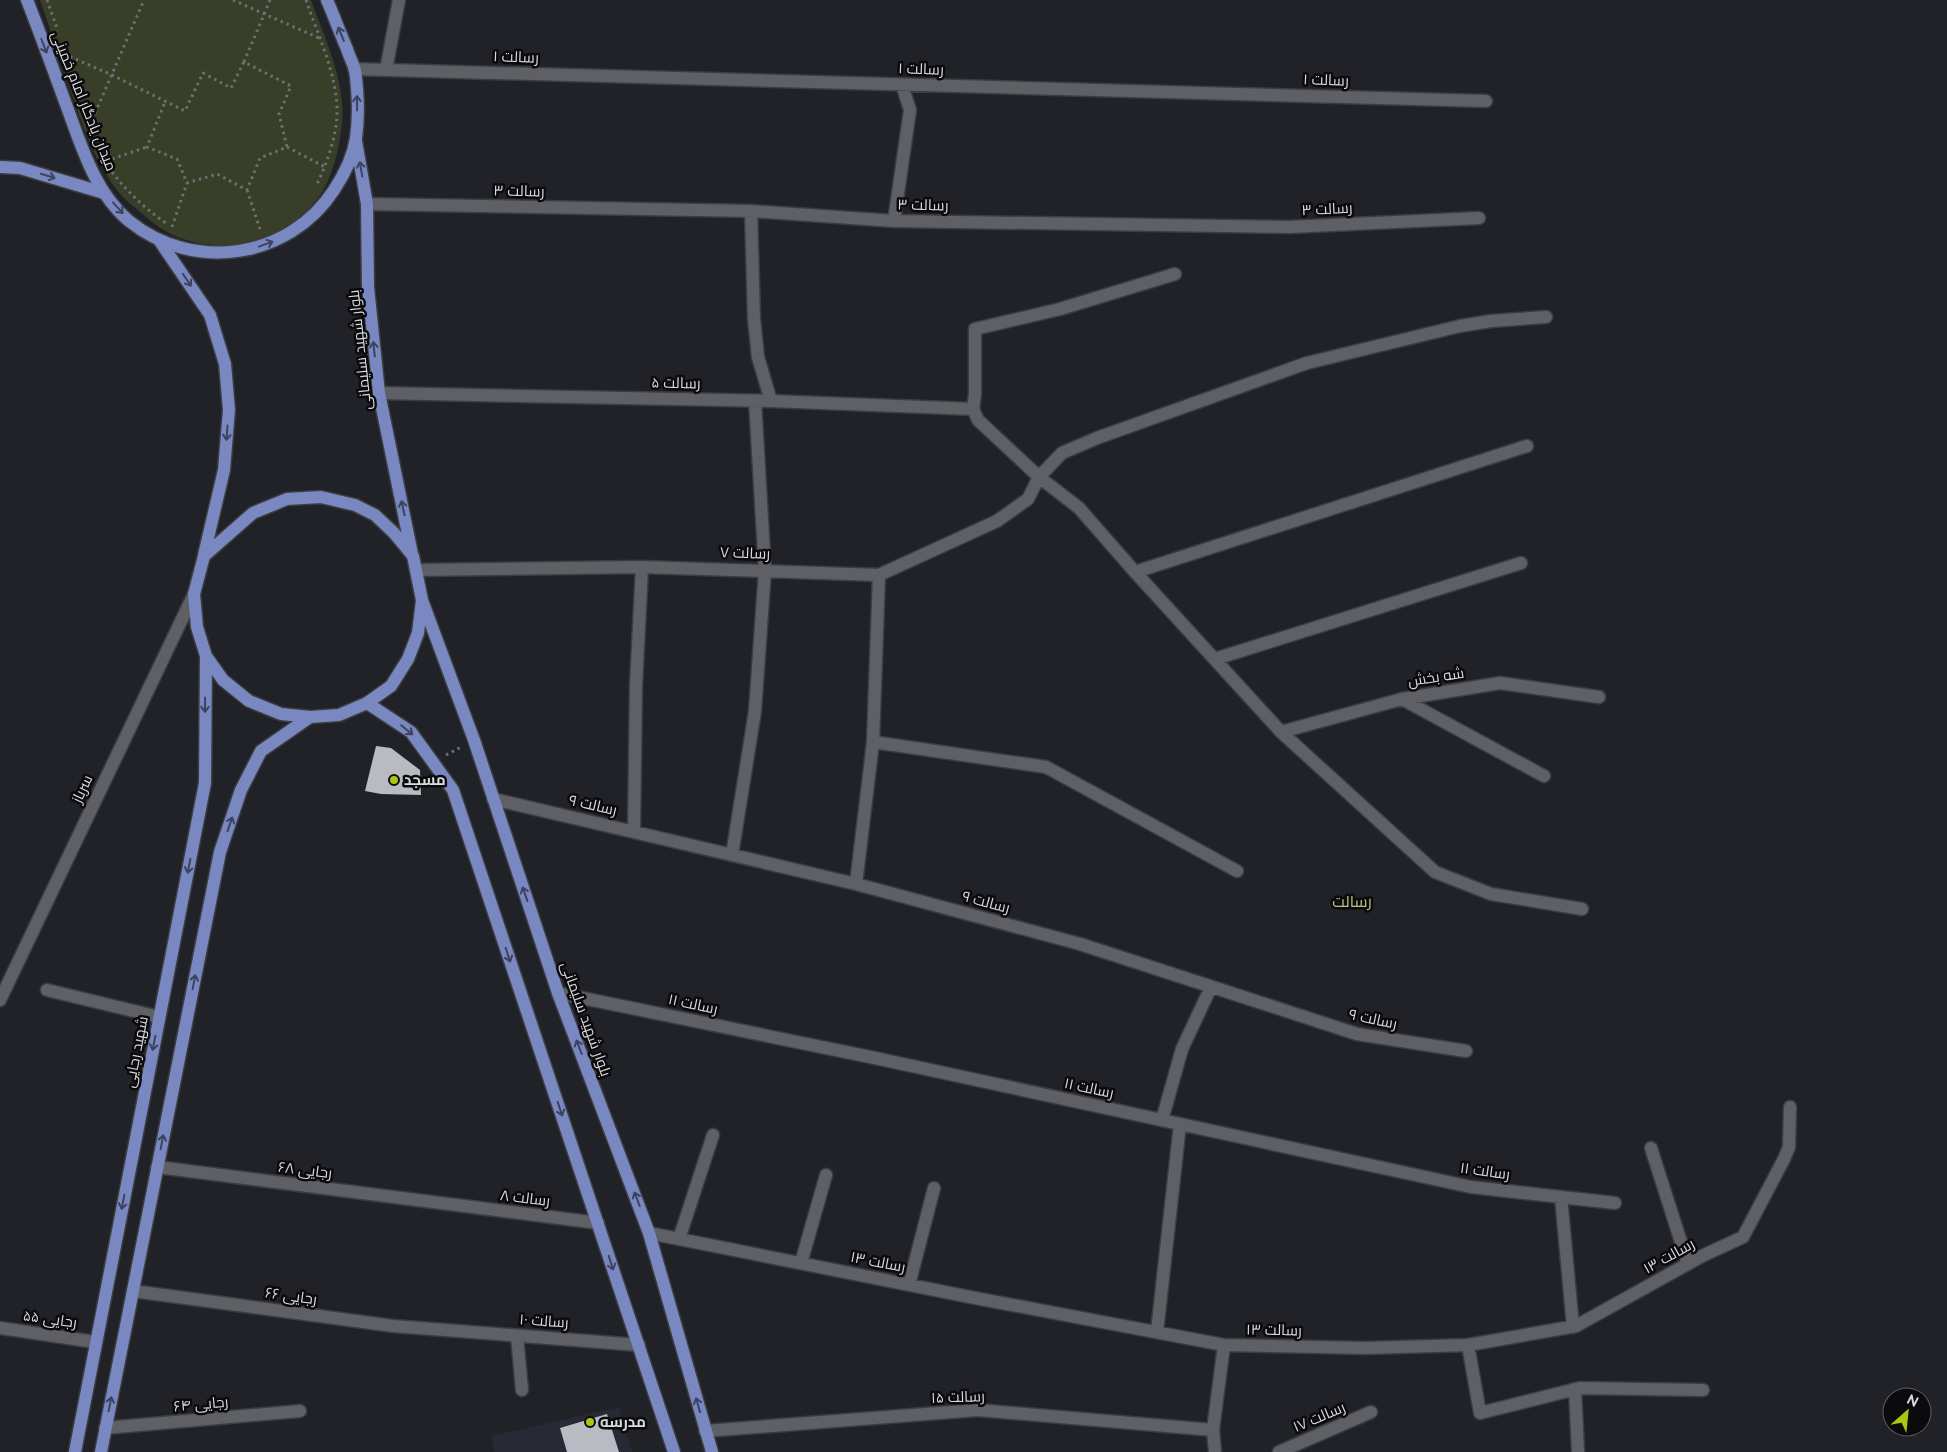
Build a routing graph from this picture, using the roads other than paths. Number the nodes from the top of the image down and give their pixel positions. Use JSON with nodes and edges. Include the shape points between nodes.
{"nodes":[{"id":1,"x":27,"y":0,"type":"edge"},
{"id":2,"x":327,"y":0,"type":"edge"},
{"id":3,"x":399,"y":0,"type":"edge"},
{"id":4,"x":354,"y":69,"type":"junction"},
{"id":5,"x":386,"y":70,"type":"junction"},
{"id":6,"x":902,"y":84,"type":"junction"},
{"id":7,"x":1486,"y":101,"type":"dead end"},
{"id":8,"x":356,"y":139,"type":"junction"},
{"id":9,"x":0,"y":167,"type":"edge"},
{"id":10,"x":104,"y":194,"type":"junction"},
{"id":11,"x":367,"y":204,"type":"junction"},
{"id":12,"x":751,"y":211,"type":"junction"},
{"id":13,"x":1479,"y":218,"type":"dead end"},
{"id":14,"x":894,"y":221,"type":"junction"},
{"id":15,"x":159,"y":240,"type":"junction"},
{"id":16,"x":1175,"y":274,"type":"dead end"},
{"id":17,"x":1546,"y":317,"type":"dead end"},
{"id":18,"x":379,"y":394,"type":"junction"},
{"id":19,"x":755,"y":401,"type":"junction"},
{"id":20,"x":771,"y":401,"type":"junction"},
{"id":21,"x":973,"y":408,"type":"junction"},
{"id":22,"x":1526,"y":446,"type":"dead end"},
{"id":23,"x":1039,"y":477,"type":"junction"},
{"id":24,"x":204,"y":556,"type":"junction"},
{"id":25,"x":413,"y":556,"type":"junction"},
{"id":26,"x":1521,"y":563,"type":"dead end"},
{"id":27,"x":642,"y":567,"type":"junction"},
{"id":28,"x":417,"y":570,"type":"junction"},
{"id":29,"x":766,"y":570,"type":"junction"},
{"id":30,"x":1135,"y":572,"type":"junction"},
{"id":31,"x":879,"y":575,"type":"junction"},
{"id":32,"x":194,"y":594,"type":"junction"},
{"id":33,"x":422,"y":600,"type":"junction"},
{"id":34,"x":206,"y":656,"type":"junction"},
{"id":35,"x":1214,"y":659,"type":"junction"},
{"id":36,"x":1599,"y":696,"type":"dead end"},
{"id":37,"x":1402,"y":699,"type":"junction"},
{"id":38,"x":367,"y":702,"type":"junction"},
{"id":39,"x":310,"y":717,"type":"junction"},
{"id":40,"x":1281,"y":732,"type":"junction"},
{"id":41,"x":873,"y":742,"type":"junction"},
{"id":42,"x":1544,"y":776,"type":"dead end"},
{"id":43,"x":493,"y":799,"type":"junction"},
{"id":44,"x":634,"y":832,"type":"junction"},
{"id":45,"x":732,"y":855,"type":"junction"},
{"id":46,"x":1237,"y":871,"type":"dead end"},
{"id":47,"x":856,"y":884,"type":"junction"},
{"id":48,"x":1582,"y":909,"type":"dead end"},
{"id":49,"x":1211,"y":987,"type":"junction"},
{"id":50,"x":47,"y":990,"type":"dead end"},
{"id":51,"x":558,"y":993,"type":"junction"},
{"id":52,"x":0,"y":1000,"type":"edge"},
{"id":53,"x":159,"y":1017,"type":"junction"},
{"id":54,"x":1466,"y":1051,"type":"dead end"},
{"id":55,"x":1790,"y":1107,"type":"dead end"},
{"id":56,"x":1162,"y":1120,"type":"junction"},
{"id":57,"x":1180,"y":1124,"type":"junction"},
{"id":58,"x":713,"y":1135,"type":"dead end"},
{"id":59,"x":1651,"y":1148,"type":"dead end"},
{"id":60,"x":157,"y":1167,"type":"junction"},
{"id":61,"x":826,"y":1175,"type":"dead end"},
{"id":62,"x":934,"y":1188,"type":"dead end"},
{"id":63,"x":1561,"y":1197,"type":"junction"},
{"id":64,"x":1615,"y":1203,"type":"dead end"},
{"id":65,"x":449,"y":1204,"type":"joint"},
{"id":66,"x":598,"y":1223,"type":"junction"},
{"id":67,"x":649,"y":1232,"type":"junction"},
{"id":68,"x":680,"y":1239,"type":"junction"},
{"id":69,"x":801,"y":1263,"type":"junction"},
{"id":70,"x":1688,"y":1264,"type":"junction"},
{"id":71,"x":909,"y":1285,"type":"junction"},
{"id":72,"x":133,"y":1291,"type":"junction"},
{"id":73,"x":1573,"y":1327,"type":"junction"},
{"id":74,"x":0,"y":1328,"type":"edge"},
{"id":75,"x":446,"y":1330,"type":"joint"},
{"id":76,"x":1157,"y":1332,"type":"junction"},
{"id":77,"x":517,"y":1336,"type":"junction"},
{"id":78,"x":95,"y":1342,"type":"junction"},
{"id":79,"x":638,"y":1345,"type":"junction"},
{"id":80,"x":1224,"y":1345,"type":"junction"},
{"id":81,"x":1468,"y":1345,"type":"junction"},
{"id":82,"x":1575,"y":1389,"type":"junction"},
{"id":83,"x":522,"y":1390,"type":"dead end"},
{"id":84,"x":1703,"y":1390,"type":"dead end"},
{"id":85,"x":300,"y":1411,"type":"dead end"},
{"id":86,"x":1371,"y":1412,"type":"dead end"},
{"id":87,"x":105,"y":1428,"type":"junction"},
{"id":88,"x":1213,"y":1430,"type":"junction"},
{"id":89,"x":705,"y":1431,"type":"junction"},
{"id":90,"x":75,"y":1452,"type":"edge"},
{"id":91,"x":101,"y":1452,"type":"edge"},
{"id":92,"x":674,"y":1452,"type":"edge"},
{"id":93,"x":712,"y":1452,"type":"edge"},
{"id":94,"x":1216,"y":1452,"type":"edge"},
{"id":95,"x":1279,"y":1452,"type":"edge"},
{"id":96,"x":1578,"y":1452,"type":"edge"}],
"edges":[{"from":1,"to":10,"type":"main road","name":"میدان یادگار امام خمینی","one_way":true,"via":[[88,161]]},
{"from":4,"to":2,"type":"main road","name":"میدان یادگار امام خمینی","one_way":true},
{"from":3,"to":5,"type":"street"},
{"from":4,"to":5,"type":"street","name":"رسالت ۱"},
{"from":8,"to":4,"type":"main road","name":"میدان یادگار امام خمینی","one_way":true},
{"from":5,"to":6,"type":"street","name":"رسالت ۱"},
{"from":6,"to":7,"type":"street","name":"رسالت ۱"},
{"from":6,"to":14,"type":"street","via":[[910,110]]},
{"from":11,"to":8,"type":"main road","name":"بلوار شهید سلیمانی","one_way":true},
{"from":15,"to":8,"type":"main road","name":"میدان یادگار امام خمینی","one_way":true,"via":[[194,251],[230,253],[266,245],[298,229],[325,204],[345,174]]},
{"from":9,"to":10,"type":"main road","one_way":true,"via":[[20,168]]},
{"from":10,"to":15,"type":"main road","name":"میدان یادگار امام خمینی","one_way":true,"via":[[129,220]]},
{"from":11,"to":12,"type":"street","name":"رسالت ۳"},
{"from":18,"to":11,"type":"main road","name":"بلوار شهید سلیمانی","one_way":true,"via":[[368,287]]},
{"from":12,"to":14,"type":"street","name":"رسالت ۳"},
{"from":12,"to":20,"type":"street","via":[[754,319],[758,357]]},
{"from":13,"to":14,"type":"street","name":"رسالت ۳","via":[[1290,227]]},
{"from":15,"to":24,"type":"main road","one_way":true,"via":[[210,315],[225,364],[229,410],[224,470]]},
{"from":16,"to":21,"type":"street","via":[[1060,309],[975,329]]},
{"from":17,"to":23,"type":"street","name":"رسالت ۷","via":[[1460,326],[1307,363],[1062,453]]},
{"from":18,"to":19,"type":"street","name":"رسالت ۵"},
{"from":25,"to":18,"type":"main road","name":"بلوار شهید سلیمانی","one_way":true},
{"from":19,"to":20,"type":"street","name":"رسالت ۵"},
{"from":19,"to":29,"type":"street"},
{"from":20,"to":21,"type":"street","name":"رسالت ۵"},
{"from":21,"to":23,"type":"street","via":[[978,420]]},
{"from":22,"to":30,"type":"street"},
{"from":23,"to":30,"type":"street","via":[[1079,508]]},
{"from":23,"to":31,"type":"street","name":"رسالت ۷","via":[[1028,499],[997,521]]},
{"from":24,"to":25,"type":"main road","via":[[253,513],[287,498],[322,496],[355,505],[375,515]]},
{"from":24,"to":32,"type":"main road"},
{"from":25,"to":28,"type":"main road","name":"بلوار شهید سلیمانی"},
{"from":26,"to":35,"type":"street"},
{"from":27,"to":28,"type":"street","name":"رسالت ۷"},
{"from":27,"to":29,"type":"street","name":"رسالت ۷"},
{"from":27,"to":44,"type":"street"},
{"from":28,"to":33,"type":"main road","name":"بلوار شهید سلیمانی"},
{"from":29,"to":31,"type":"street","name":"رسالت ۷"},
{"from":29,"to":45,"type":"street","via":[[755,711]]},
{"from":30,"to":35,"type":"street"},
{"from":31,"to":41,"type":"street"},
{"from":32,"to":34,"type":"main road","via":[[197,627]]},
{"from":32,"to":52,"type":"street","name":"سرباز"},
{"from":33,"to":38,"type":"main road","via":[[418,633],[408,660],[391,686]]},
{"from":33,"to":43,"type":"main road","name":"بلوار شهید سلیمانی"},
{"from":34,"to":39,"type":"main road","via":[[223,680],[249,701],[280,714]]},
{"from":34,"to":53,"type":"main road","name":"شهید رجایی","one_way":true,"via":[[205,783]]},
{"from":35,"to":40,"type":"street"},
{"from":36,"to":37,"type":"street","name":"شه بخش","via":[[1500,683]]},
{"from":37,"to":40,"type":"street","name":"شه بخش"},
{"from":37,"to":42,"type":"street"},
{"from":38,"to":39,"type":"main road","via":[[339,716]]},
{"from":38,"to":66,"type":"main road","one_way":true,"via":[[411,732],[454,790]]},
{"from":60,"to":39,"type":"main road","one_way":true,"via":[[220,852],[241,790],[261,752]]},
{"from":40,"to":48,"type":"street","via":[[1435,872],[1491,894]]},
{"from":41,"to":46,"type":"street","via":[[1046,767]]},
{"from":41,"to":47,"type":"street"},
{"from":43,"to":44,"type":"street","name":"رسالت ۹"},
{"from":51,"to":43,"type":"main road","name":"بلوار شهید سلیمانی","one_way":true},
{"from":44,"to":45,"type":"street","name":"رسالت ۹"},
{"from":45,"to":47,"type":"street","name":"رسالت ۹"},
{"from":47,"to":49,"type":"street","name":"رسالت ۹","via":[[1080,944]]},
{"from":49,"to":54,"type":"street","name":"رسالت ۹","via":[[1357,1034]]},
{"from":49,"to":56,"type":"street","via":[[1182,1049]]},
{"from":50,"to":53,"type":"street"},
{"from":51,"to":56,"type":"street","name":"رسالت ۱۱"},
{"from":67,"to":51,"type":"main road","name":"بلوار شهید سلیمانی","one_way":true},
{"from":53,"to":78,"type":"main road","name":"شهید رجایی","one_way":true},
{"from":55,"to":70,"type":"street","name":"رسالت ۱۳","via":[[1789,1147],[1743,1236]]},
{"from":56,"to":57,"type":"street","name":"رسالت ۱۱"},
{"from":57,"to":63,"type":"street","name":"رسالت ۱۱","via":[[1471,1187]]},
{"from":57,"to":76,"type":"street"},
{"from":58,"to":68,"type":"street"},
{"from":59,"to":70,"type":"street"},
{"from":60,"to":65,"type":"street","name":"رجایی ۶۸"},
{"from":60,"to":72,"type":"main road"},
{"from":61,"to":69,"type":"street"},
{"from":62,"to":71,"type":"street"},
{"from":63,"to":64,"type":"street","name":"رسالت ۱۱"},
{"from":63,"to":73,"type":"street"},
{"from":65,"to":66,"type":"street","name":"رسالت ۸"},
{"from":66,"to":79,"type":"main road","one_way":true},
{"from":67,"to":68,"type":"street","name":"رسالت ۱۳"},
{"from":89,"to":67,"type":"main road","name":"بلوار شهید سلیمانی","one_way":true},
{"from":68,"to":69,"type":"street","name":"رسالت ۱۳"},
{"from":69,"to":71,"type":"street","name":"رسالت ۱۳"},
{"from":70,"to":73,"type":"street","name":"رسالت ۱۳"},
{"from":71,"to":76,"type":"street","name":"رسالت ۱۳"},
{"from":72,"to":75,"type":"street","name":"رجایی ۶۶","via":[[393,1326]]},
{"from":87,"to":72,"type":"main road","one_way":true},
{"from":73,"to":81,"type":"street","name":"رسالت ۱۳"},
{"from":74,"to":78,"type":"street","name":"رجایی ۵۵"},
{"from":75,"to":77,"type":"street","name":"رسالت ۱۰"},
{"from":76,"to":80,"type":"street","name":"رسالت ۱۳"},
{"from":77,"to":79,"type":"street","name":"رسالت ۱۰"},
{"from":77,"to":83,"type":"street"},
{"from":78,"to":90,"type":"main road","name":"شهید رجایی"},
{"from":79,"to":92,"type":"main road"},
{"from":80,"to":81,"type":"street","name":"رسالت ۱۳","via":[[1365,1348]]},
{"from":80,"to":88,"type":"street"},
{"from":81,"to":82,"type":"street","via":[[1480,1413]]},
{"from":82,"to":84,"type":"street"},
{"from":82,"to":96,"type":"street"},
{"from":85,"to":87,"type":"street","name":"رجایی ۶۴"},
{"from":86,"to":95,"type":"street","name":"رسالت ۱۷"},
{"from":87,"to":91,"type":"main road"},
{"from":88,"to":89,"type":"street","name":"رسالت ۱۵","via":[[978,1410]]},
{"from":88,"to":94,"type":"street"},
{"from":89,"to":93,"type":"main road","name":"بلوار شهید سلیمانی"}]}
